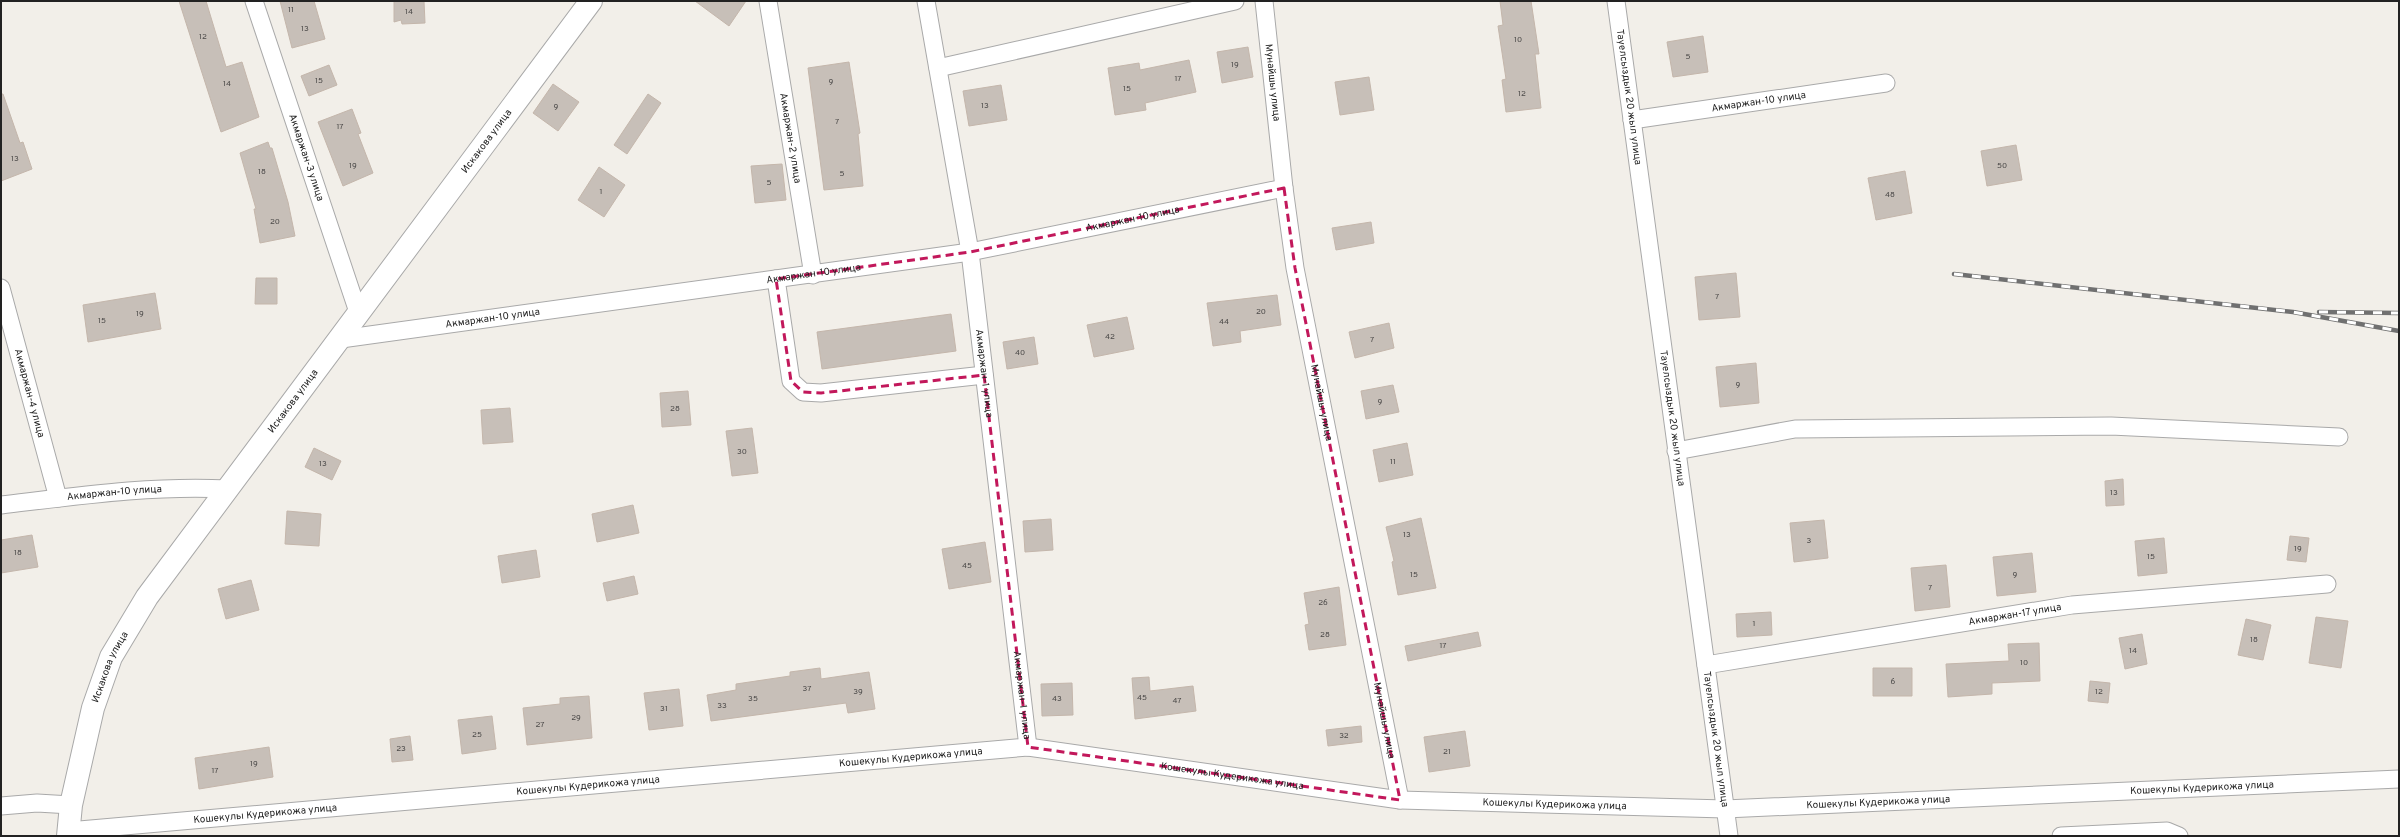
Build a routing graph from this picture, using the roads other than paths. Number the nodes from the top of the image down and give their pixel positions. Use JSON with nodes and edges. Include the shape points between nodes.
{"nodes":[{"id":1,"x":254,"y":1,"type":"edge"},
{"id":2,"x":590,"y":1,"type":"edge"},
{"id":3,"x":768,"y":1,"type":"edge"},
{"id":4,"x":926,"y":1,"type":"edge"},
{"id":5,"x":1235,"y":1,"type":"edge"},
{"id":6,"x":1264,"y":1,"type":"edge"},
{"id":7,"x":1616,"y":1,"type":"edge"},
{"id":8,"x":1211,"y":4,"type":"edge"},
{"id":9,"x":938,"y":68,"type":"junction"},
{"id":10,"x":1886,"y":83,"type":"dead end"},
{"id":11,"x":1632,"y":120,"type":"junction"},
{"id":12,"x":1284,"y":188,"type":"junction"},
{"id":13,"x":970,"y":252,"type":"junction"},
{"id":14,"x":812,"y":275,"type":"junction"},
{"id":15,"x":776,"y":280,"type":"junction"},
{"id":16,"x":1,"y":288,"type":"edge"},
{"id":17,"x":359,"y":315,"type":"junction"},
{"id":18,"x":341,"y":339,"type":"junction"},
{"id":19,"x":984,"y":375,"type":"junction"},
{"id":20,"x":2339,"y":437,"type":"dead end"},
{"id":21,"x":1676,"y":451,"type":"junction"},
{"id":22,"x":228,"y":489,"type":"junction"},
{"id":23,"x":58,"y":498,"type":"junction"},
{"id":24,"x":1,"y":504,"type":"edge"},
{"id":25,"x":2327,"y":584,"type":"dead end"},
{"id":26,"x":1706,"y":665,"type":"junction"},
{"id":27,"x":1028,"y":747,"type":"junction"},
{"id":28,"x":2399,"y":780,"type":"edge"},
{"id":29,"x":1400,"y":800,"type":"junction"},
{"id":30,"x":71,"y":805,"type":"junction"},
{"id":31,"x":1,"y":806,"type":"edge"},
{"id":32,"x":1725,"y":809,"type":"junction"},
{"id":33,"x":68,"y":834,"type":"edge"},
{"id":34,"x":1729,"y":836,"type":"edge"},
{"id":35,"x":2062,"y":836,"type":"edge"},
{"id":36,"x":2179,"y":836,"type":"edge"}],
"edges":[{"from":1,"to":17,"type":"street","name":"Акмаржан-3 улица"},
{"from":2,"to":17,"type":"street","name":"Искакова улица"},
{"from":3,"to":14,"type":"street","name":"Акмаржан-2 улица"},
{"from":4,"to":9,"type":"street","name":"Акмаржан-1 улица"},
{"from":5,"to":8,"type":"street"},
{"from":6,"to":12,"type":"street","name":"Мунайшы улица"},
{"from":7,"to":11,"type":"street","name":"Тауелсыздык 20 жыл улица"},
{"from":8,"to":9,"type":"street"},
{"from":9,"to":13,"type":"street","name":"Акмаржан-1 улица"},
{"from":10,"to":11,"type":"street","name":"Акмаржан-10 улица"},
{"from":11,"to":21,"type":"street","name":"Тауелсыздык 20 жыл улица"},
{"from":12,"to":13,"type":"street","name":"Акмаржан-10 улица"},
{"from":12,"to":29,"type":"street","name":"Мунайшы улица","via":[[1295,268]]},
{"from":13,"to":14,"type":"street","name":"Акмаржан-10 улица"},
{"from":13,"to":19,"type":"street","name":"Акмаржан-1 улица"},
{"from":14,"to":15,"type":"street","name":"Акмаржан-10 улица"},
{"from":15,"to":18,"type":"street","name":"Акмаржан-10 улица"},
{"from":15,"to":19,"type":"street","via":[[791,381],[803,392],[821,393]]},
{"from":16,"to":23,"type":"street","name":"Акмаржан-4 улица"},
{"from":17,"to":18,"type":"street","name":"Искакова улица"},
{"from":18,"to":22,"type":"street","name":"Искакова улица"},
{"from":19,"to":27,"type":"street","name":"Акмаржан-1 улица"},
{"from":20,"to":21,"type":"street","via":[[2112,426],[1795,429]]},
{"from":21,"to":26,"type":"street","name":"Тауелсыздык 20 жыл улица"},
{"from":22,"to":23,"type":"street","name":"Акмаржан-10 улица","via":[[181,486]]},
{"from":22,"to":30,"type":"street","name":"Искакова улица","via":[[148,597],[111,657],[93,708]]},
{"from":23,"to":24,"type":"street","name":"Акмаржан-10 улица"},
{"from":25,"to":26,"type":"street","name":"Акмаржан-17 улица","via":[[2072,605]]},
{"from":26,"to":32,"type":"street","name":"Тауелсыздык 20 жыл улица"},
{"from":27,"to":29,"type":"street","name":"Кошекулы Кудерикожа улица"},
{"from":27,"to":33,"type":"street","name":"Кошекулы Кудерикожа улица"},
{"from":28,"to":32,"type":"street","name":"Кошекулы Кудерикожа улица"},
{"from":29,"to":32,"type":"street","name":"Кошекулы Кудерикожа улица"},
{"from":30,"to":31,"type":"street","via":[[37,803]]},
{"from":30,"to":33,"type":"street","name":"Искакова улица"},
{"from":32,"to":34,"type":"street","name":"Тауелсыздык 20 жыл улица"},
{"from":35,"to":36,"type":"street","via":[[2167,831]]}]}
